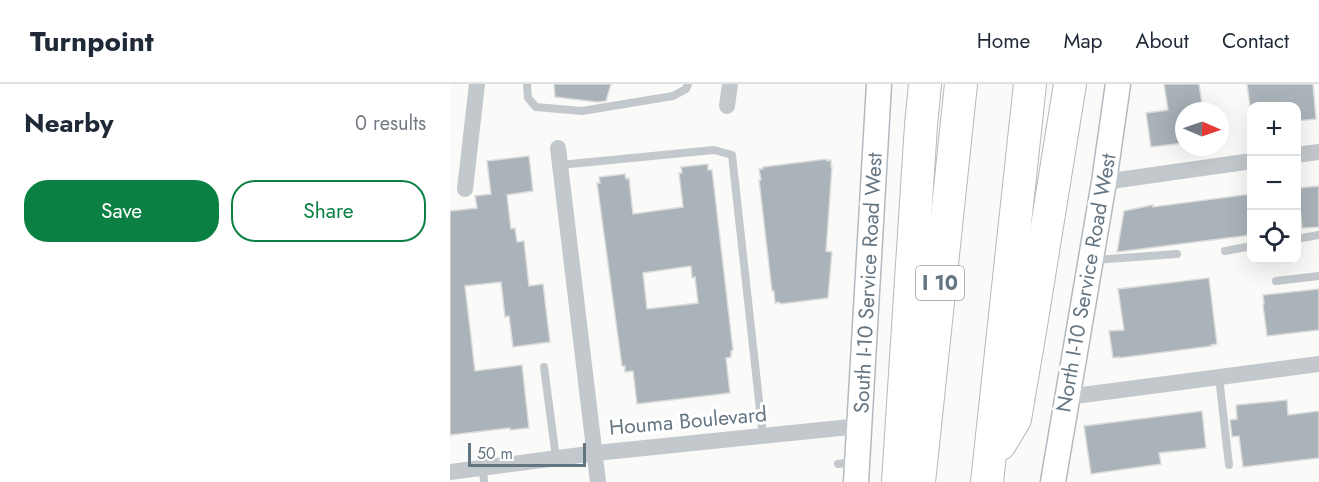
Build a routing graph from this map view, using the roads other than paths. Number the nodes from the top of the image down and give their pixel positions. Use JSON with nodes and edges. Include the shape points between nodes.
{"nodes":[{"id":1,"x":477,"y":84,"type":"edge"},
{"id":2,"x":527,"y":84,"type":"edge"},
{"id":3,"x":688,"y":84,"type":"edge"},
{"id":4,"x":730,"y":84,"type":"edge"},
{"id":5,"x":879,"y":84,"type":"edge"},
{"id":6,"x":925,"y":84,"type":"edge"},
{"id":7,"x":961,"y":84,"type":"edge"},
{"id":8,"x":1030,"y":84,"type":"edge"},
{"id":9,"x":1118,"y":84,"type":"edge"},
{"id":10,"x":1069,"y":87,"type":"edge"},
{"id":11,"x":727,"y":106,"type":"dead end"},
{"id":12,"x":558,"y":148,"type":"dead end"},
{"id":13,"x":1319,"y":152,"type":"edge"},
{"id":14,"x":1301,"y":154,"type":"edge"},
{"id":15,"x":1247,"y":162,"type":"edge"},
{"id":16,"x":560,"y":165,"type":"junction"},
{"id":17,"x":1104,"y":182,"type":"junction"},
{"id":18,"x":465,"y":189,"type":"dead end"},
{"id":19,"x":1319,"y":236,"type":"edge"},
{"id":20,"x":1301,"y":238,"type":"edge"},
{"id":21,"x":1247,"y":247,"type":"edge"},
{"id":22,"x":1225,"y":251,"type":"dead end"},
{"id":23,"x":1177,"y":254,"type":"dead end"},
{"id":24,"x":1091,"y":260,"type":"junction"},
{"id":25,"x":1319,"y":276,"type":"edge"},
{"id":26,"x":1276,"y":281,"type":"dead end"},
{"id":27,"x":1319,"y":364,"type":"edge"},
{"id":28,"x":544,"y":367,"type":"dead end"},
{"id":29,"x":1219,"y":377,"type":"junction"},
{"id":30,"x":1067,"y":397,"type":"junction"},
{"id":31,"x":860,"y":426,"type":"junction"},
{"id":32,"x":763,"y":437,"type":"junction"},
{"id":33,"x":596,"y":453,"type":"junction"},
{"id":34,"x":556,"y":458,"type":"junction"},
{"id":35,"x":1229,"y":465,"type":"dead end"},
{"id":36,"x":850,"y":469,"type":"edge"},
{"id":37,"x":450,"y":472,"type":"edge"},
{"id":38,"x":988,"y":473,"type":"edge"},
{"id":39,"x":484,"y":475,"type":"edge"},
{"id":40,"x":598,"y":482,"type":"edge"},
{"id":41,"x":898,"y":482,"type":"edge"},
{"id":42,"x":919,"y":482,"type":"edge"},
{"id":43,"x":1053,"y":482,"type":"edge"}],
"edges":[{"from":1,"to":18,"type":"street"},
{"from":2,"to":3,"type":"lane","via":[[528,98],[536,107],[582,111],[673,96]]},
{"from":4,"to":11,"type":"street"},
{"from":5,"to":31,"type":"street","name":"South I-10 Service Road West"},
{"from":6,"to":41,"type":"highway"},
{"from":7,"to":42,"type":"highway","number":"I 10"},
{"from":8,"to":38,"type":"highway"},
{"from":9,"to":17,"type":"street","name":"North I-10 Service Road West"},
{"from":10,"to":38,"type":"highway","via":[[1015,419]]},
{"from":12,"to":16,"type":"street"},
{"from":13,"to":14,"type":"street"},
{"from":15,"to":17,"type":"street"},
{"from":16,"to":32,"type":"lane","via":[[714,150],[732,155]]},
{"from":16,"to":33,"type":"street"},
{"from":17,"to":24,"type":"street","name":"North I-10 Service Road West"},
{"from":19,"to":20,"type":"lane"},
{"from":21,"to":22,"type":"lane"},
{"from":23,"to":24,"type":"lane"},
{"from":24,"to":30,"type":"street","name":"North I-10 Service Road West"},
{"from":25,"to":26,"type":"lane"},
{"from":27,"to":29,"type":"street"},
{"from":28,"to":34,"type":"lane"},
{"from":29,"to":30,"type":"street"},
{"from":29,"to":35,"type":"lane"},
{"from":30,"to":43,"type":"street","name":"North I-10 Service Road West"},
{"from":31,"to":32,"type":"street","name":"Houma Boulevard"},
{"from":31,"to":36,"type":"street","name":"South I-10 Service Road West"},
{"from":32,"to":33,"type":"street","name":"Houma Boulevard"},
{"from":33,"to":34,"type":"street","name":"Houma Boulevard"},
{"from":33,"to":40,"type":"street"},
{"from":34,"to":39,"type":"street","name":"Houma Boulevard"},
{"from":37,"to":39,"type":"street","name":"Houma Boulevard"}]}
